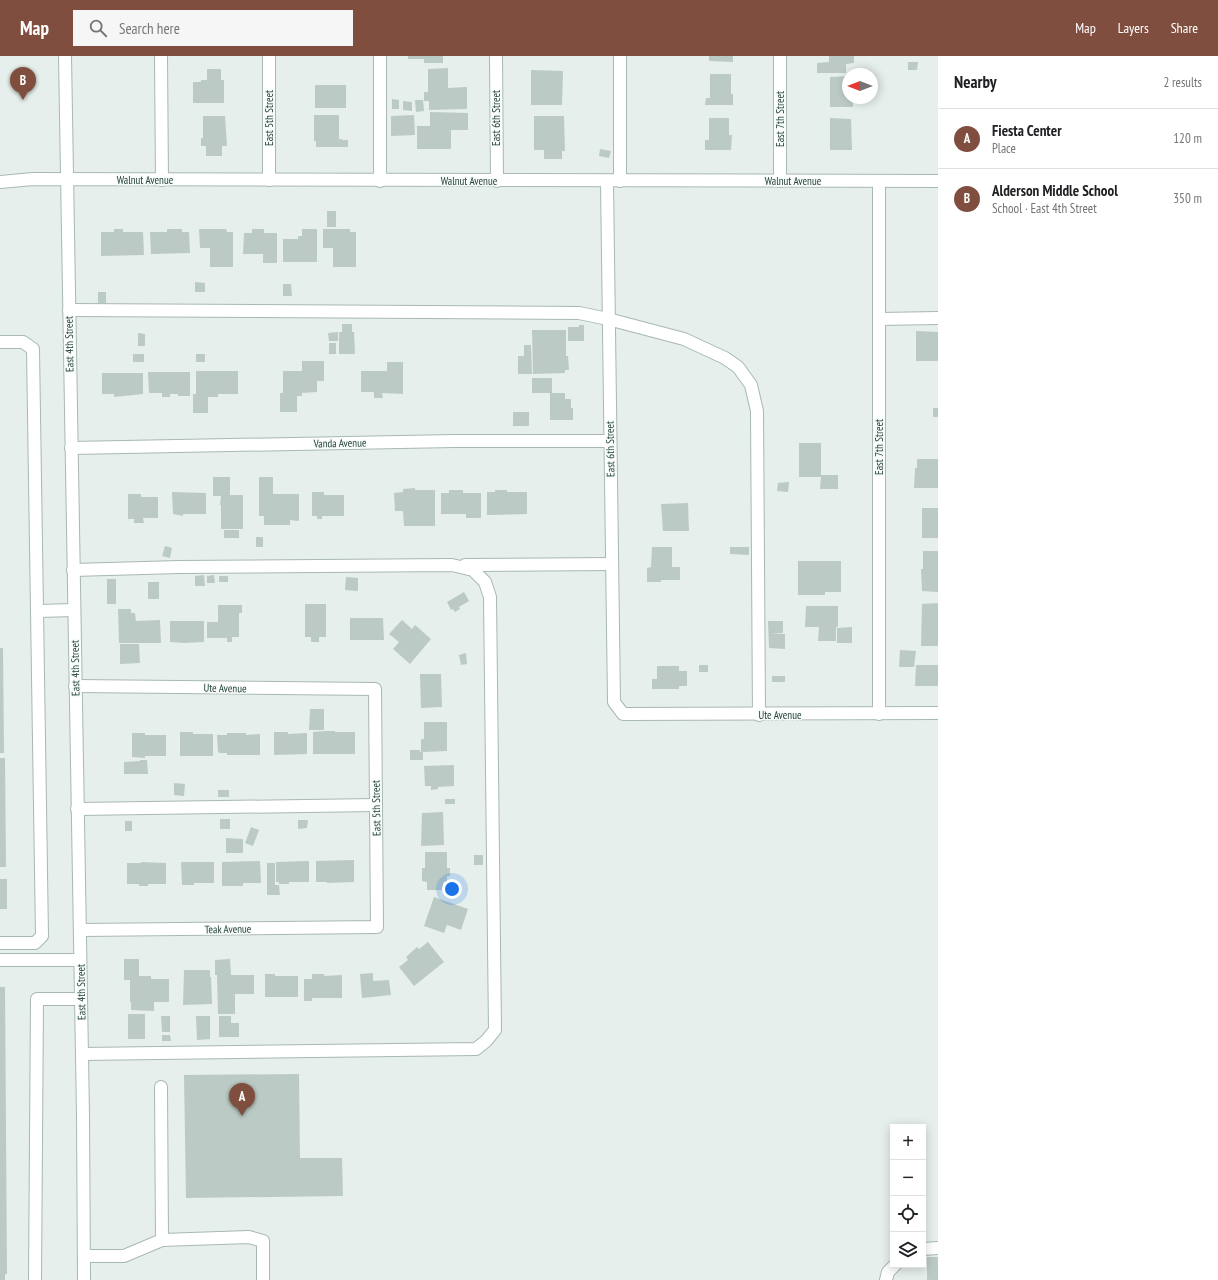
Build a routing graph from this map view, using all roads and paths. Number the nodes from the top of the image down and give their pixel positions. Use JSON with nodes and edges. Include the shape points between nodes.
{"nodes":[{"id":1,"x":65,"y":56,"type":"edge"},
{"id":2,"x":161,"y":56,"type":"edge"},
{"id":3,"x":269,"y":56,"type":"edge"},
{"id":4,"x":380,"y":56,"type":"edge"},
{"id":5,"x":496,"y":56,"type":"edge"},
{"id":6,"x":620,"y":56,"type":"edge"},
{"id":7,"x":780,"y":56,"type":"edge"},
{"id":8,"x":66,"y":179,"type":"junction"},
{"id":9,"x":162,"y":180,"type":"junction"},
{"id":10,"x":269,"y":180,"type":"junction"},
{"id":11,"x":380,"y":180,"type":"junction"},
{"id":12,"x":496,"y":180,"type":"junction"},
{"id":13,"x":607,"y":181,"type":"junction"},
{"id":14,"x":620,"y":181,"type":"junction"},
{"id":15,"x":780,"y":181,"type":"junction"},
{"id":16,"x":879,"y":181,"type":"junction"},
{"id":17,"x":938,"y":181,"type":"edge"},
{"id":18,"x":0,"y":182,"type":"edge"},
{"id":19,"x":68,"y":310,"type":"junction"},
{"id":20,"x":938,"y":318,"type":"edge"},
{"id":21,"x":608,"y":319,"type":"junction"},
{"id":22,"x":879,"y":319,"type":"junction"},
{"id":23,"x":0,"y":342,"type":"edge"},
{"id":24,"x":610,"y":441,"type":"junction"},
{"id":25,"x":71,"y":448,"type":"junction"},
{"id":26,"x":612,"y":564,"type":"junction"},
{"id":27,"x":452,"y":565,"type":"junction"},
{"id":28,"x":73,"y":570,"type":"junction"},
{"id":29,"x":74,"y":610,"type":"junction"},
{"id":30,"x":38,"y":611,"type":"junction"},
{"id":31,"x":75,"y":686,"type":"junction"},
{"id":32,"x":374,"y":689,"type":"joint"},
{"id":33,"x":938,"y":713,"type":"edge"},
{"id":34,"x":623,"y":714,"type":"joint"},
{"id":35,"x":879,"y":714,"type":"junction"},
{"id":36,"x":759,"y":715,"type":"junction"},
{"id":37,"x":376,"y":805,"type":"junction"},
{"id":38,"x":77,"y":809,"type":"junction"},
{"id":39,"x":377,"y":927,"type":"joint"},
{"id":40,"x":80,"y":930,"type":"junction"},
{"id":41,"x":0,"y":943,"type":"edge"},
{"id":42,"x":0,"y":960,"type":"edge"},
{"id":43,"x":80,"y":960,"type":"junction"},
{"id":44,"x":81,"y":1000,"type":"junction"},
{"id":45,"x":82,"y":1054,"type":"junction"},
{"id":46,"x":161,"y":1087,"type":"dead end"},
{"id":47,"x":162,"y":1240,"type":"junction"},
{"id":48,"x":938,"y":1248,"type":"edge"},
{"id":49,"x":926,"y":1250,"type":"edge"},
{"id":50,"x":84,"y":1256,"type":"junction"},
{"id":51,"x":892,"y":1268,"type":"edge"},
{"id":52,"x":35,"y":1280,"type":"edge"},
{"id":53,"x":84,"y":1280,"type":"edge"},
{"id":54,"x":263,"y":1280,"type":"edge"},
{"id":55,"x":886,"y":1280,"type":"edge"}],
"edges":[{"from":1,"to":8,"type":"street","name":"East 4th Street"},
{"from":2,"to":9,"type":"street"},
{"from":3,"to":10,"type":"street","name":"East 5th Street"},
{"from":4,"to":11,"type":"street"},
{"from":5,"to":12,"type":"street","name":"East 6th Street"},
{"from":6,"to":14,"type":"street"},
{"from":7,"to":15,"type":"street","name":"East 7th Street"},
{"from":8,"to":9,"type":"street","name":"Walnut Avenue"},
{"from":8,"to":18,"type":"street","name":"Walnut Avenue"},
{"from":8,"to":19,"type":"street","name":"East 4th Street"},
{"from":9,"to":10,"type":"street","name":"Walnut Avenue"},
{"from":10,"to":11,"type":"street","name":"Walnut Avenue"},
{"from":11,"to":12,"type":"street","name":"Walnut Avenue"},
{"from":12,"to":13,"type":"street","name":"Walnut Avenue"},
{"from":13,"to":14,"type":"street","name":"Walnut Avenue"},
{"from":13,"to":21,"type":"street","name":"East 6th Street"},
{"from":14,"to":15,"type":"street","name":"Walnut Avenue"},
{"from":15,"to":16,"type":"street","name":"Walnut Avenue"},
{"from":16,"to":17,"type":"street","name":"Walnut Avenue"},
{"from":16,"to":22,"type":"street","name":"East 7th Street"},
{"from":19,"to":21,"type":"street","via":[[580,313]]},
{"from":19,"to":25,"type":"street","name":"East 4th Street"},
{"from":20,"to":22,"type":"street"},
{"from":21,"to":24,"type":"street","name":"East 6th Street"},
{"from":21,"to":36,"type":"street","via":[[684,339],[738,367],[751,385],[757,411]]},
{"from":22,"to":35,"type":"street","name":"East 7th Street"},
{"from":23,"to":30,"type":"street","via":[[24,342],[33,349]]},
{"from":24,"to":25,"type":"street","name":"Vanda Avenue","via":[[454,441]]},
{"from":24,"to":26,"type":"street","name":"East 6th Street"},
{"from":25,"to":28,"type":"street","name":"East 4th Street"},
{"from":26,"to":27,"type":"street"},
{"from":26,"to":34,"type":"street","name":"East 6th Street","via":[[614,702]]},
{"from":27,"to":28,"type":"street"},
{"from":27,"to":45,"type":"street","via":[[473,570],[485,582],[490,597],[495,1030],[476,1048]]},
{"from":28,"to":29,"type":"street","name":"East 4th Street"},
{"from":29,"to":30,"type":"street"},
{"from":29,"to":31,"type":"street","name":"East 4th Street"},
{"from":30,"to":41,"type":"street","via":[[42,936],[35,943]]},
{"from":31,"to":32,"type":"street","name":"Ute Avenue"},
{"from":31,"to":38,"type":"street","name":"East 4th Street"},
{"from":32,"to":37,"type":"street","name":"East 5th Street"},
{"from":33,"to":35,"type":"street","name":"Ute Avenue"},
{"from":34,"to":36,"type":"street","name":"Ute Avenue"},
{"from":35,"to":36,"type":"street","name":"Ute Avenue"},
{"from":37,"to":38,"type":"street"},
{"from":37,"to":39,"type":"street","name":"East 5th Street"},
{"from":38,"to":40,"type":"street","name":"East 4th Street"},
{"from":39,"to":40,"type":"street","name":"Teak Avenue"},
{"from":40,"to":43,"type":"street","name":"East 4th Street"},
{"from":42,"to":43,"type":"street"},
{"from":43,"to":44,"type":"street","name":"East 4th Street"},
{"from":44,"to":45,"type":"street","name":"East 4th Street"},
{"from":44,"to":52,"type":"street","via":[[37,999]]},
{"from":45,"to":50,"type":"street","name":"East 4th Street"},
{"from":46,"to":47,"type":"street"},
{"from":47,"to":50,"type":"street","via":[[124,1256]]},
{"from":47,"to":54,"type":"street","via":[[249,1237],[263,1241]]},
{"from":48,"to":49,"type":"street"},
{"from":50,"to":53,"type":"street","name":"East 4th Street"},
{"from":51,"to":55,"type":"street"}]}
